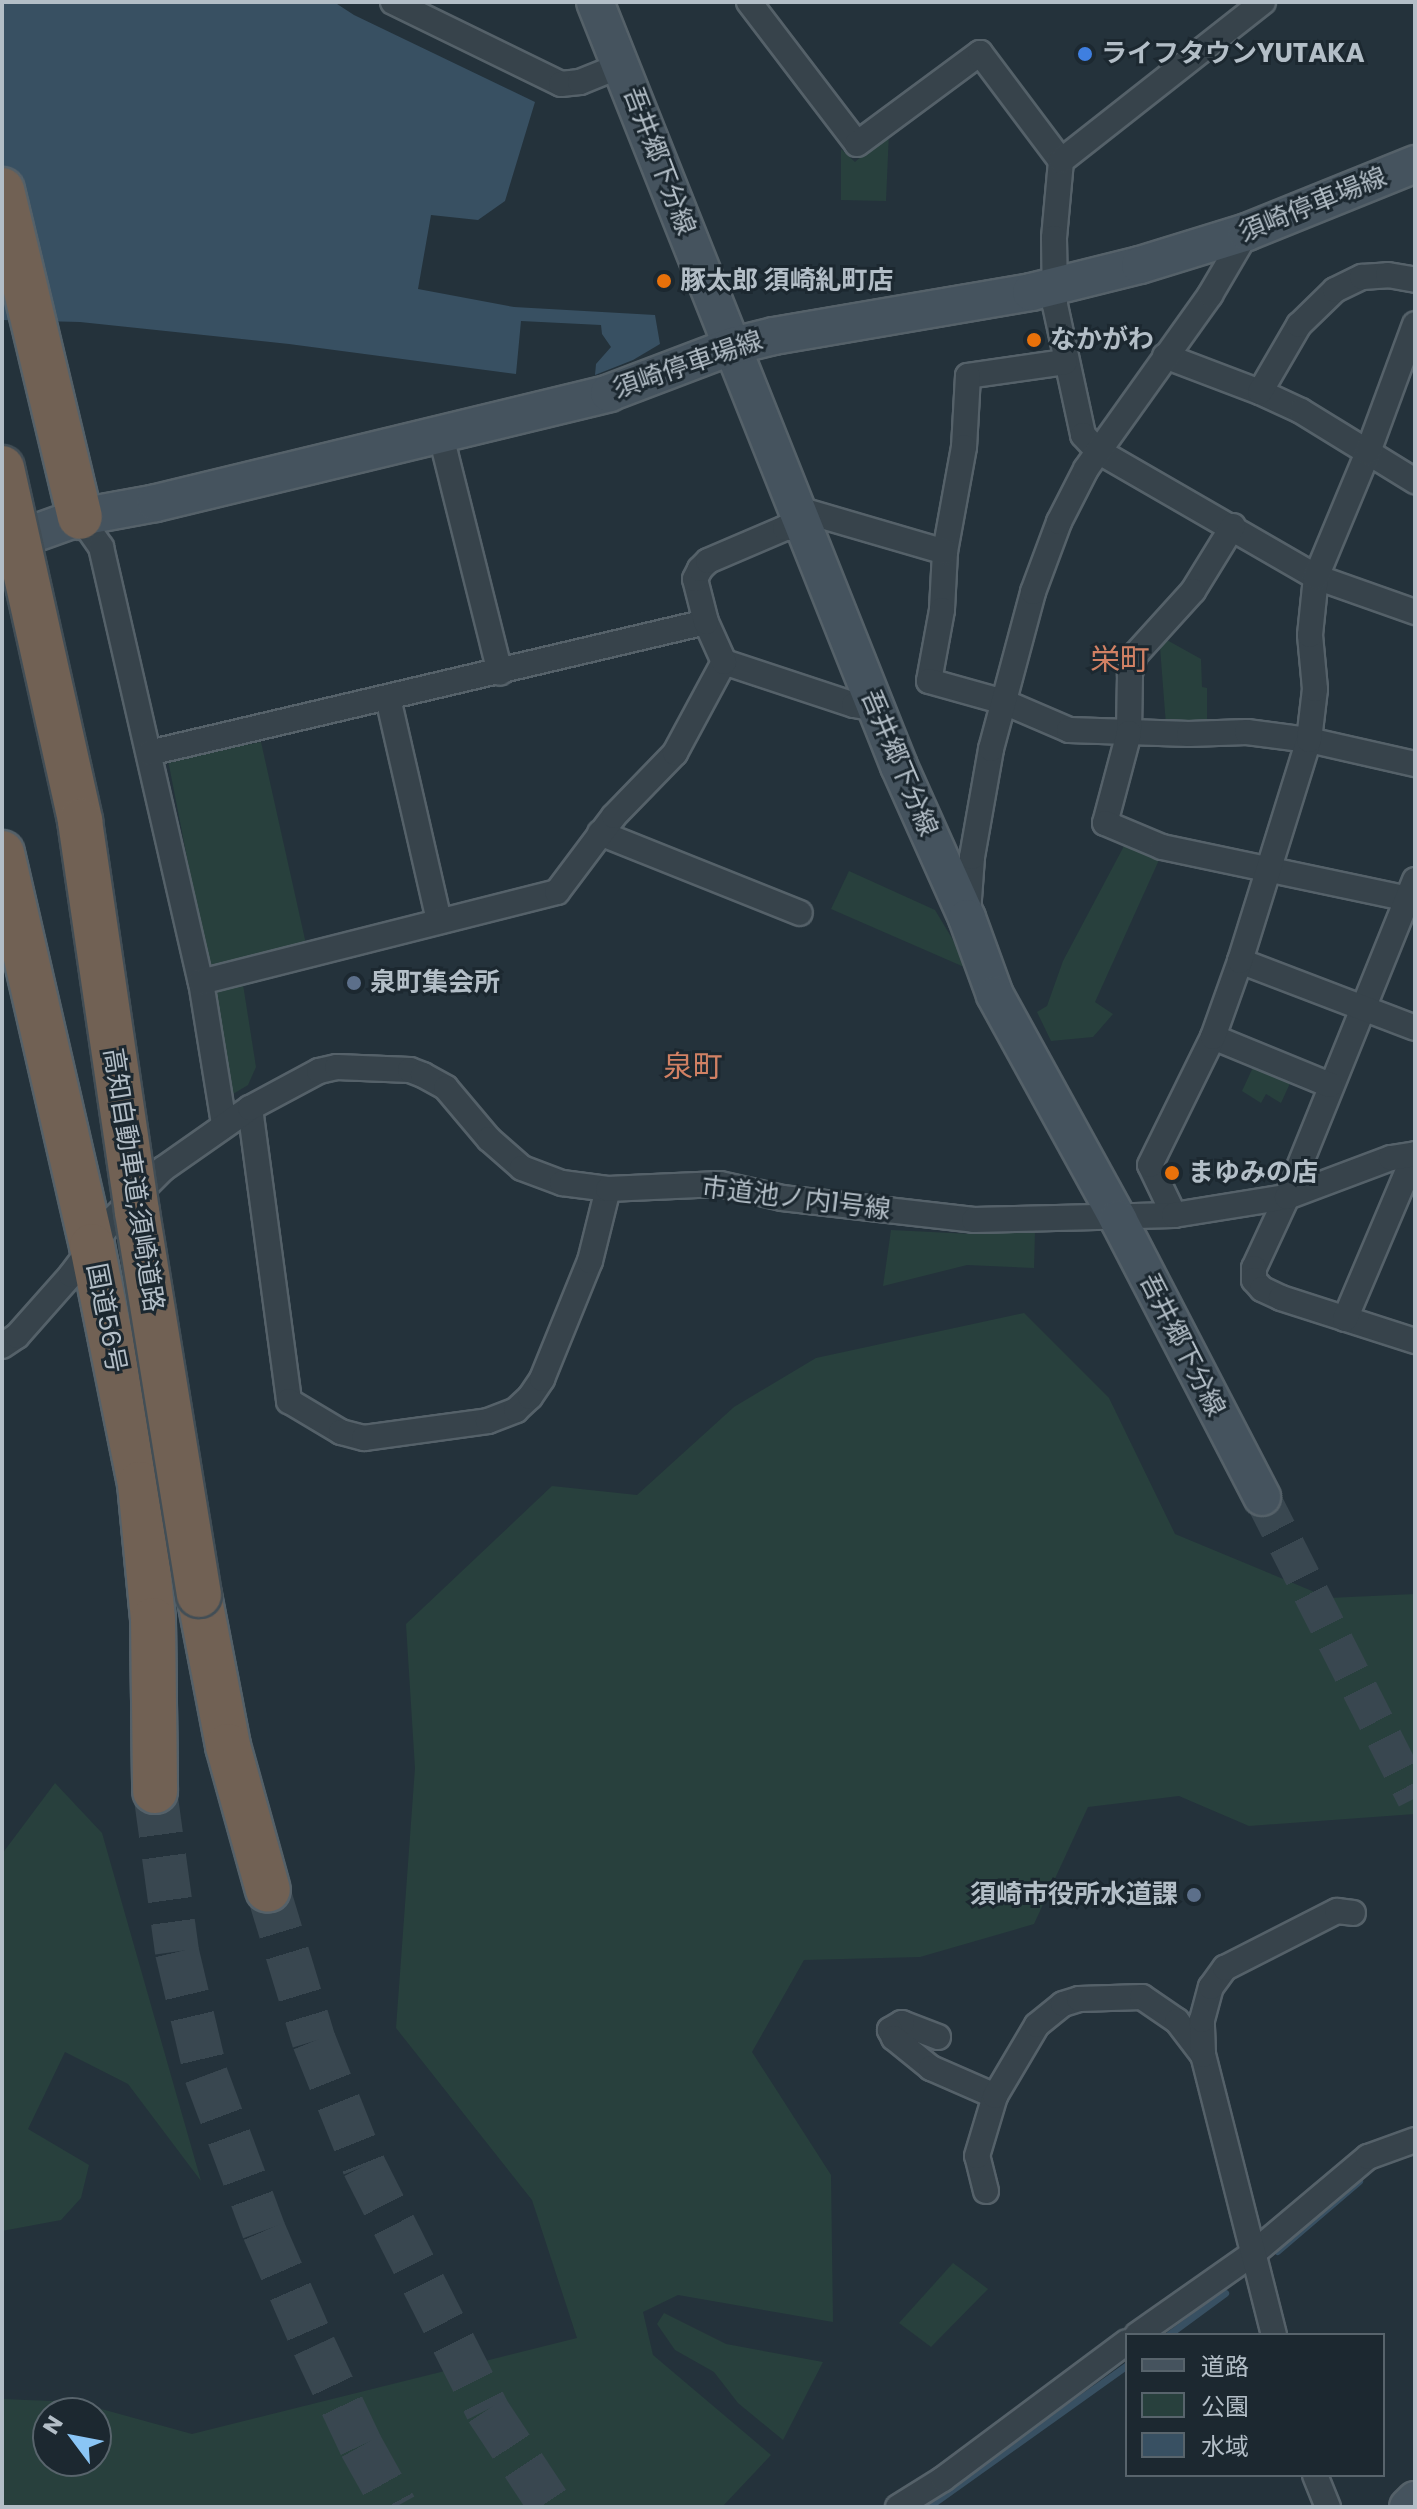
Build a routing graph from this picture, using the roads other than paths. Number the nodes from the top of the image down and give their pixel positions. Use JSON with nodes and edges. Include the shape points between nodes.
{"nodes":[{"id":1,"x":393,"y":2,"type":"edge"},
{"id":2,"x":595,"y":2,"type":"edge"},
{"id":3,"x":749,"y":2,"type":"edge"},
{"id":4,"x":1263,"y":2,"type":"edge"},
{"id":5,"x":622,"y":65,"type":"junction"},
{"id":6,"x":1061,"y":161,"type":"junction"},
{"id":7,"x":1415,"y":164,"type":"edge"},
{"id":8,"x":2,"y":190,"type":"edge"},
{"id":9,"x":1247,"y":232,"type":"junction"},
{"id":10,"x":1415,"y":280,"type":"edge"},
{"id":11,"x":1054,"y":286,"type":"junction"},
{"id":12,"x":1415,"y":324,"type":"edge"},
{"id":13,"x":733,"y":346,"type":"junction"},
{"id":14,"x":1165,"y":356,"type":"junction"},
{"id":15,"x":1065,"y":362,"type":"junction"},
{"id":16,"x":1260,"y":392,"type":"junction"},
{"id":17,"x":440,"y":432,"type":"junction"},
{"id":18,"x":1098,"y":451,"type":"junction"},
{"id":19,"x":1368,"y":452,"type":"junction"},
{"id":20,"x":2,"y":468,"type":"edge"},
{"id":21,"x":1415,"y":481,"type":"edge"},
{"id":22,"x":80,"y":517,"type":"junction"},
{"id":23,"x":800,"y":518,"type":"junction"},
{"id":24,"x":1233,"y":526,"type":"junction"},
{"id":25,"x":2,"y":545,"type":"edge"},
{"id":26,"x":945,"y":552,"type":"junction"},
{"id":27,"x":1316,"y":577,"type":"junction"},
{"id":28,"x":1415,"y":612,"type":"edge"},
{"id":29,"x":706,"y":622,"type":"junction"},
{"id":30,"x":724,"y":662,"type":"junction"},
{"id":31,"x":500,"y":673,"type":"junction"},
{"id":32,"x":388,"y":698,"type":"junction"},
{"id":33,"x":1004,"y":702,"type":"junction"},
{"id":34,"x":876,"y":709,"type":"junction"},
{"id":35,"x":1129,"y":733,"type":"junction"},
{"id":36,"x":1309,"y":740,"type":"junction"},
{"id":37,"x":149,"y":753,"type":"junction"},
{"id":38,"x":1415,"y":764,"type":"edge"},
{"id":39,"x":600,"y":833,"type":"junction"},
{"id":40,"x":2,"y":853,"type":"edge"},
{"id":41,"x":1268,"y":868,"type":"junction"},
{"id":42,"x":1412,"y":889,"type":"edge"},
{"id":43,"x":800,"y":913,"type":"dead end"},
{"id":44,"x":967,"y":918,"type":"junction"},
{"id":45,"x":439,"y":921,"type":"junction"},
{"id":46,"x":1240,"y":961,"type":"junction"},
{"id":47,"x":201,"y":982,"type":"junction"},
{"id":48,"x":1364,"y":1010,"type":"junction"},
{"id":49,"x":1415,"y":1028,"type":"edge"},
{"id":50,"x":1213,"y":1037,"type":"junction"},
{"id":51,"x":1330,"y":1085,"type":"junction"},
{"id":52,"x":250,"y":1108,"type":"junction"},
{"id":53,"x":224,"y":1124,"type":"junction"},
{"id":54,"x":608,"y":1189,"type":"junction"},
{"id":55,"x":1287,"y":1197,"type":"junction"},
{"id":56,"x":1174,"y":1215,"type":"junction"},
{"id":57,"x":1118,"y":1219,"type":"junction"},
{"id":58,"x":92,"y":1246,"type":"junction"},
{"id":59,"x":1345,"y":1319,"type":"junction"},
{"id":60,"x":1415,"y":1341,"type":"edge"},
{"id":61,"x":2,"y":1346,"type":"edge"},
{"id":62,"x":1262,"y":1497,"type":"tunnel mouth"},
{"id":63,"x":155,"y":1791,"type":"tunnel mouth"},
{"id":64,"x":268,"y":1890,"type":"tunnel mouth"},
{"id":65,"x":1353,"y":1913,"type":"dead end"},
{"id":66,"x":938,"y":2037,"type":"dead end"},
{"id":67,"x":1203,"y":2055,"type":"junction"},
{"id":68,"x":995,"y":2096,"type":"junction"},
{"id":69,"x":1415,"y":2140,"type":"edge"},
{"id":70,"x":986,"y":2191,"type":"dead end"},
{"id":71,"x":1255,"y":2252,"type":"junction"},
{"id":72,"x":1140,"y":2333,"type":"edge"},
{"id":73,"x":1274,"y":2333,"type":"edge"},
{"id":74,"x":1125,"y":2343,"type":"edge"},
{"id":75,"x":1316,"y":2477,"type":"edge"},
{"id":76,"x":1415,"y":2500,"type":"edge"},
{"id":77,"x":898,"y":2507,"type":"edge"},
{"id":78,"x":1328,"y":2507,"type":"edge"},
{"id":79,"x":1408,"y":2507,"type":"edge"}],
"edges":[{"from":1,"to":5,"type":"street","via":[[561,84]]},
{"from":2,"to":5,"type":"main road","name":"吾井郷下分線"},
{"from":3,"to":6,"type":"street","via":[[857,144],[980,53]]},
{"from":4,"to":6,"type":"street"},
{"from":5,"to":13,"type":"main road","name":"吾井郷下分線"},
{"from":6,"to":11,"type":"street"},
{"from":7,"to":9,"type":"main road","name":"須崎停車場線"},
{"from":8,"to":22,"type":"highway"},
{"from":9,"to":11,"type":"main road","name":"須崎停車場線"},
{"from":9,"to":14,"type":"street"},
{"from":10,"to":16,"type":"street","via":[[1362,277],[1335,290],[1299,325]]},
{"from":11,"to":13,"type":"main road","name":"須崎停車場線"},
{"from":11,"to":15,"type":"street"},
{"from":12,"to":19,"type":"street"},
{"from":13,"to":17,"type":"main road","name":"須崎停車場線","via":[[609,393]]},
{"from":13,"to":23,"type":"main road","name":"吾井郷下分線"},
{"from":14,"to":16,"type":"street"},
{"from":14,"to":18,"type":"street"},
{"from":15,"to":18,"type":"street","via":[[1083,435]]},
{"from":15,"to":26,"type":"street","via":[[968,376],[964,447]]},
{"from":16,"to":19,"type":"street"},
{"from":17,"to":22,"type":"main road","name":"須崎停車場線"},
{"from":17,"to":31,"type":"street"},
{"from":18,"to":24,"type":"street"},
{"from":18,"to":33,"type":"street","via":[[1059,522],[1033,592]]},
{"from":19,"to":21,"type":"street"},
{"from":19,"to":27,"type":"street"},
{"from":20,"to":64,"type":"highway","name":"高知自動車道;須崎道路","bridge":true,"via":[[80,821],[199,1595],[228,1746]]},
{"from":22,"to":25,"type":"main road","name":"須崎停車場線"},
{"from":22,"to":37,"type":"street","via":[[101,547]]},
{"from":23,"to":26,"type":"street"},
{"from":23,"to":29,"type":"street","via":[[708,561],[695,579]]},
{"from":23,"to":34,"type":"main road","name":"吾井郷下分線"},
{"from":24,"to":27,"type":"street"},
{"from":24,"to":35,"type":"street","via":[[1193,591],[1135,655]]},
{"from":26,"to":33,"type":"street","via":[[942,610],[929,681]]},
{"from":27,"to":28,"type":"street"},
{"from":27,"to":36,"type":"street"},
{"from":29,"to":30,"type":"street"},
{"from":29,"to":31,"type":"street"},
{"from":30,"to":34,"type":"street"},
{"from":30,"to":39,"type":"street","via":[[675,753]]},
{"from":31,"to":32,"type":"street"},
{"from":32,"to":37,"type":"street"},
{"from":32,"to":45,"type":"street"},
{"from":33,"to":35,"type":"street","via":[[1069,730]]},
{"from":33,"to":44,"type":"street","via":[[974,843]]},
{"from":34,"to":44,"type":"main road","name":"吾井郷下分線"},
{"from":35,"to":36,"type":"street","via":[[1247,732]]},
{"from":35,"to":41,"type":"street","via":[[1105,823],[1162,847]]},
{"from":36,"to":38,"type":"street"},
{"from":36,"to":41,"type":"street"},
{"from":37,"to":47,"type":"street"},
{"from":39,"to":43,"type":"street"},
{"from":39,"to":45,"type":"street","via":[[552,896]]},
{"from":40,"to":58,"type":"highway","name":"国道56号"},
{"from":41,"to":42,"type":"street"},
{"from":41,"to":46,"type":"street"},
{"from":42,"to":48,"type":"street"},
{"from":44,"to":57,"type":"main road","name":"吾井郷下分線","via":[[995,995]]},
{"from":45,"to":47,"type":"street"},
{"from":46,"to":48,"type":"street"},
{"from":46,"to":50,"type":"street"},
{"from":47,"to":53,"type":"street"},
{"from":48,"to":49,"type":"street"},
{"from":48,"to":51,"type":"street"},
{"from":50,"to":51,"type":"street"},
{"from":50,"to":56,"type":"street","via":[[1150,1165]]},
{"from":51,"to":55,"type":"street"},
{"from":52,"to":53,"type":"street","name":"市道池ノ内1号線"},
{"from":52,"to":54,"type":"street","name":"市道池ノ内1号線","via":[[319,1071],[410,1070],[446,1088],[522,1168],[562,1183]]},
{"from":52,"to":54,"type":"street","via":[[289,1401],[341,1432],[364,1438],[488,1421],[516,1410],[530,1397],[590,1261]]},
{"from":53,"to":58,"type":"street","name":"市道池ノ内1号線","via":[[163,1169]]},
{"from":54,"to":57,"type":"street","name":"市道池ノ内1号線","via":[[720,1184],[782,1198],[974,1220]]},
{"from":55,"to":56,"type":"street","name":"市道池ノ内1号線"},
{"from":55,"to":59,"type":"street","via":[[1254,1268],[1254,1280],[1281,1298]]},
{"from":55,"to":59,"type":"street","name":"市道池ノ内1号線","via":[[1415,1154]]},
{"from":56,"to":57,"type":"street","name":"市道池ノ内1号線"},
{"from":57,"to":62,"type":"main road","name":"吾井郷下分線"},
{"from":58,"to":61,"type":"street","name":"市道池ノ内1号線","via":[[17,1336]]},
{"from":58,"to":63,"type":"highway","name":"国道56号","via":[[140,1484],[153,1620]]},
{"from":59,"to":60,"type":"street"},
{"from":65,"to":67,"type":"street","via":[[1337,1911],[1225,1968],[1217,1976],[1202,2020]]},
{"from":66,"to":68,"type":"street","via":[[902,2023],[890,2030],[931,2068]]},
{"from":67,"to":68,"type":"street","via":[[1177,2021],[1142,1997],[1079,1999],[1063,2004],[1037,2025]]},
{"from":67,"to":71,"type":"street"},
{"from":68,"to":70,"type":"street","via":[[977,2156]]},
{"from":69,"to":71,"type":"street","via":[[1368,2157]]},
{"from":71,"to":72,"type":"street"},
{"from":71,"to":73,"type":"street"},
{"from":74,"to":77,"type":"street"},
{"from":75,"to":78,"type":"street"},
{"from":76,"to":79,"type":"main road"}]}
